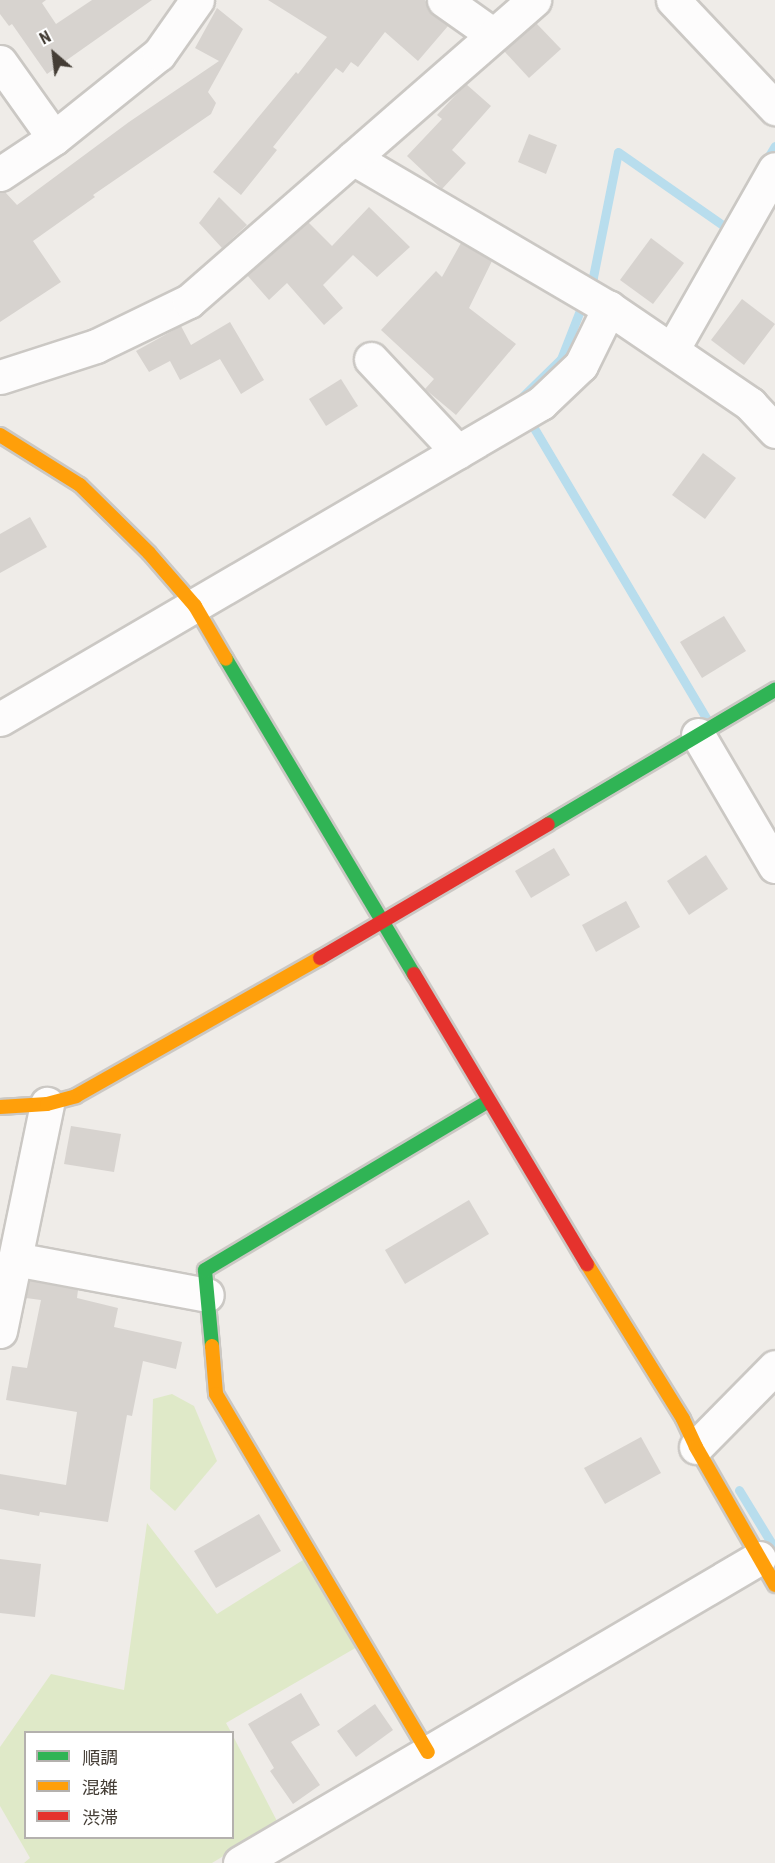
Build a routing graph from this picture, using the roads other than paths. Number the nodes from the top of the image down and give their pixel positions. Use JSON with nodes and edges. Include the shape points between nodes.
{"nodes":[{"id":1,"x":197,"y":0,"type":"edge"},
{"id":2,"x":444,"y":0,"type":"edge"},
{"id":3,"x":534,"y":0,"type":"edge"},
{"id":4,"x":673,"y":0,"type":"edge"},
{"id":5,"x":492,"y":34,"type":"junction"},
{"id":6,"x":0,"y":62,"type":"edge"},
{"id":7,"x":775,"y":108,"type":"edge"},
{"id":8,"x":54,"y":138,"type":"junction"},
{"id":9,"x":353,"y":158,"type":"junction"},
{"id":10,"x":775,"y":169,"type":"edge"},
{"id":11,"x":0,"y":174,"type":"edge"},
{"id":12,"x":609,"y":308,"type":"junction"},
{"id":13,"x":672,"y":350,"type":"junction"},
{"id":14,"x":371,"y":359,"type":"dead end"},
{"id":15,"x":0,"y":377,"type":"edge"},
{"id":16,"x":775,"y":431,"type":"edge"},
{"id":17,"x":0,"y":435,"type":"edge"},
{"id":18,"x":458,"y":452,"type":"junction"},
{"id":19,"x":195,"y":606,"type":"junction"},
{"id":20,"x":775,"y":690,"type":"edge"},
{"id":21,"x":0,"y":720,"type":"edge"},
{"id":22,"x":698,"y":735,"type":"junction"},
{"id":23,"x":775,"y":866,"type":"edge"},
{"id":24,"x":382,"y":923,"type":"junction"},
{"id":25,"x":488,"y":1101,"type":"junction"},
{"id":26,"x":47,"y":1104,"type":"junction"},
{"id":27,"x":0,"y":1107,"type":"edge"},
{"id":28,"x":15,"y":1259,"type":"junction"},
{"id":29,"x":207,"y":1295,"type":"junction"},
{"id":30,"x":0,"y":1331,"type":"edge"},
{"id":31,"x":775,"y":1367,"type":"edge"},
{"id":32,"x":696,"y":1447,"type":"junction"},
{"id":33,"x":759,"y":1558,"type":"junction"},
{"id":34,"x":775,"y":1585,"type":"edge"},
{"id":35,"x":428,"y":1752,"type":"junction"},
{"id":36,"x":240,"y":1863,"type":"edge"}],
"edges":[{"from":1,"to":8,"type":"street","via":[[159,54]]},
{"from":2,"to":5,"type":"street"},
{"from":3,"to":5,"type":"street"},
{"from":4,"to":7,"type":"street"},
{"from":5,"to":9,"type":"street"},
{"from":6,"to":8,"type":"street"},
{"from":8,"to":11,"type":"street"},
{"from":9,"to":12,"type":"street"},
{"from":9,"to":15,"type":"street","via":[[189,301],[96,346]]},
{"from":10,"to":13,"type":"street"},
{"from":12,"to":13,"type":"street"},
{"from":12,"to":18,"type":"street","via":[[581,365],[541,403]]},
{"from":13,"to":16,"type":"street","via":[[750,404]]},
{"from":14,"to":18,"type":"street"},
{"from":17,"to":19,"type":"street","via":[[80,485],[149,553]]},
{"from":18,"to":19,"type":"street"},
{"from":19,"to":21,"type":"street"},
{"from":19,"to":24,"type":"street"},
{"from":20,"to":22,"type":"street"},
{"from":22,"to":23,"type":"street"},
{"from":22,"to":24,"type":"street"},
{"from":24,"to":25,"type":"street"},
{"from":24,"to":26,"type":"street","via":[[76,1096]]},
{"from":25,"to":29,"type":"street","via":[[205,1270]]},
{"from":25,"to":32,"type":"street","via":[[683,1419]]},
{"from":26,"to":27,"type":"street"},
{"from":26,"to":28,"type":"street"},
{"from":28,"to":29,"type":"street"},
{"from":28,"to":30,"type":"street"},
{"from":29,"to":35,"type":"street","via":[[216,1394]]},
{"from":31,"to":32,"type":"street"},
{"from":32,"to":33,"type":"street"},
{"from":33,"to":34,"type":"street"},
{"from":33,"to":35,"type":"street"},
{"from":35,"to":36,"type":"street"}]}
